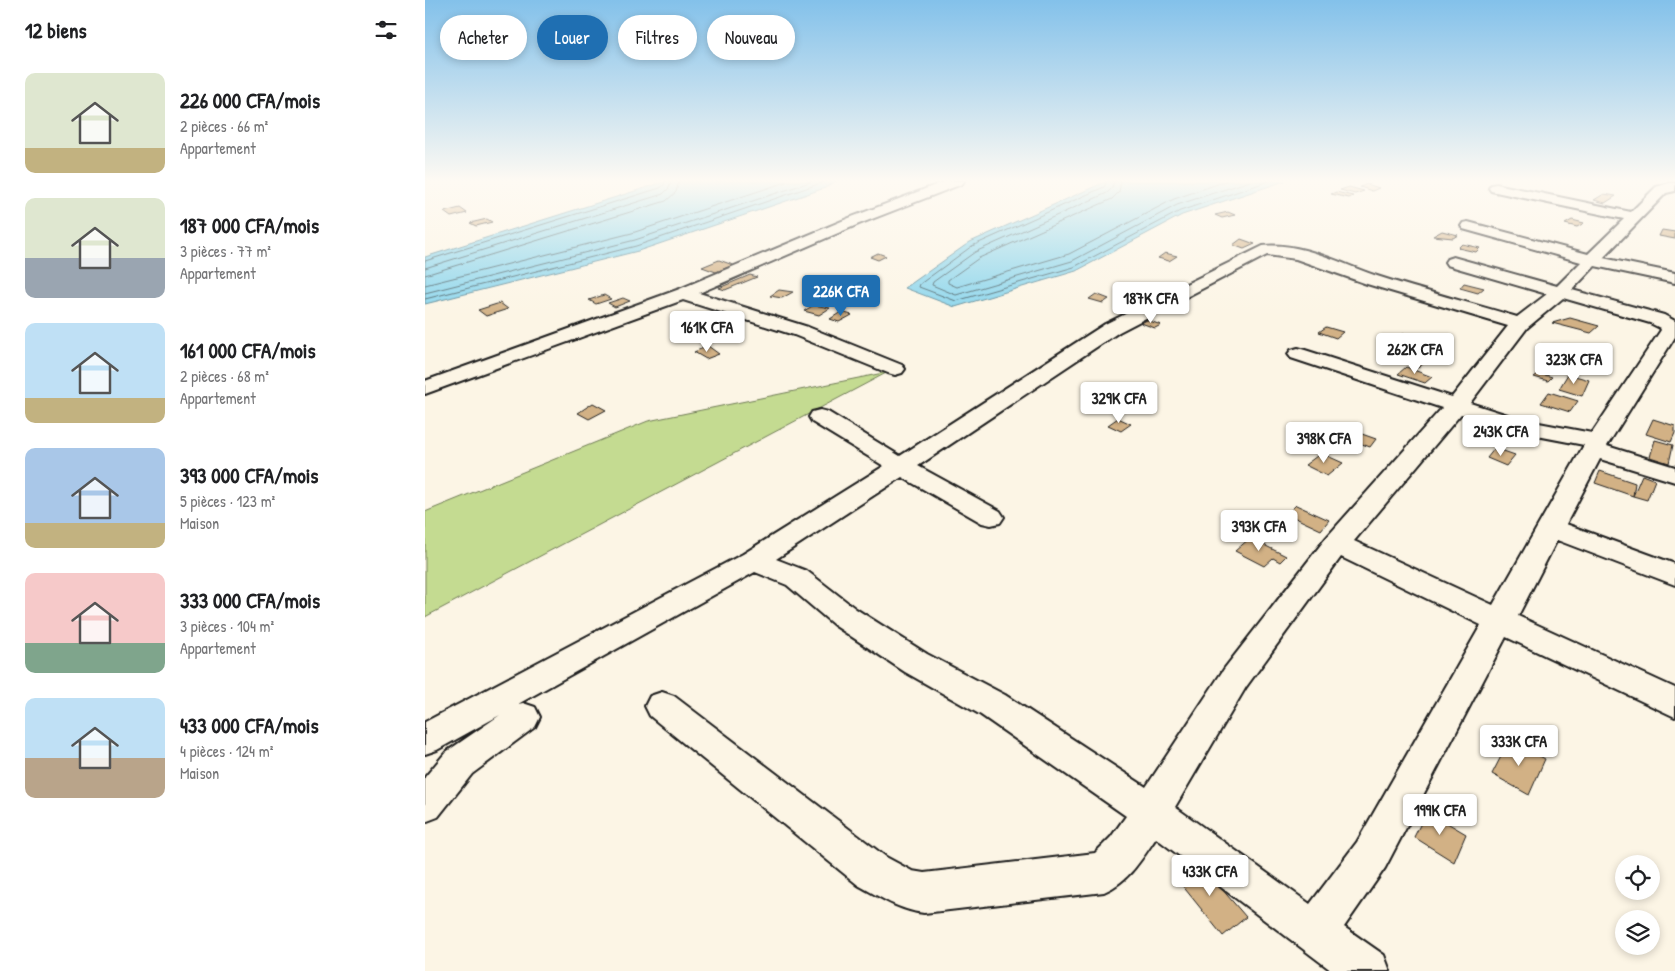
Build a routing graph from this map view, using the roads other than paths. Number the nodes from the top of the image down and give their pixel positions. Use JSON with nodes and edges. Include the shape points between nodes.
{"nodes":[{"id":1,"x":842,"y":226,"type":"edge"},
{"id":2,"x":1470,"y":226,"type":"edge"},
{"id":3,"x":1625,"y":226,"type":"edge"},
{"id":4,"x":1592,"y":260,"type":"junction"},
{"id":5,"x":1453,"y":262,"type":"dead end"},
{"id":6,"x":1675,"y":278,"type":"edge"},
{"id":7,"x":1559,"y":293,"type":"junction"},
{"id":8,"x":683,"y":294,"type":"junction"},
{"id":9,"x":1520,"y":324,"type":"junction"},
{"id":10,"x":1299,"y":354,"type":"dead end"},
{"id":11,"x":895,"y":369,"type":"dead end"},
{"id":12,"x":425,"y":388,"type":"edge"},
{"id":13,"x":1457,"y":406,"type":"junction"},
{"id":14,"x":820,"y":417,"type":"dead end"},
{"id":15,"x":1596,"y":445,"type":"junction"},
{"id":16,"x":900,"y":466,"type":"junction"},
{"id":17,"x":1675,"y":475,"type":"edge"},
{"id":18,"x":991,"y":517,"type":"dead end"},
{"id":19,"x":1551,"y":528,"type":"junction"},
{"id":20,"x":1336,"y":544,"type":"junction"},
{"id":21,"x":753,"y":561,"type":"junction"},
{"id":22,"x":1675,"y":574,"type":"edge"},
{"id":23,"x":1500,"y":620,"type":"junction"},
{"id":24,"x":1675,"y":703,"type":"edge"},
{"id":25,"x":662,"y":706,"type":"dead end"},
{"id":26,"x":523,"y":717,"type":"dead end"},
{"id":27,"x":425,"y":740,"type":"edge"},
{"id":28,"x":425,"y":805,"type":"edge"},
{"id":29,"x":1151,"y":812,"type":"junction"},
{"id":30,"x":1316,"y":931,"type":"junction"},
{"id":31,"x":1368,"y":971,"type":"edge"}],
"edges":[{"from":1,"to":8,"type":"street"},
{"from":2,"to":4,"type":"street"},
{"from":3,"to":4,"type":"street"},
{"from":4,"to":6,"type":"street"},
{"from":4,"to":7,"type":"street"},
{"from":5,"to":7,"type":"street"},
{"from":7,"to":9,"type":"street"},
{"from":7,"to":15,"type":"street","via":[[1657,319],[1671,328]]},
{"from":8,"to":11,"type":"street","via":[[801,331]]},
{"from":8,"to":12,"type":"street"},
{"from":9,"to":13,"type":"street"},
{"from":9,"to":16,"type":"street","via":[[1371,280],[1290,252],[1271,249],[1253,255],[1113,328]]},
{"from":10,"to":13,"type":"street"},
{"from":13,"to":15,"type":"street","via":[[1519,426]]},
{"from":13,"to":20,"type":"street"},
{"from":14,"to":16,"type":"street"},
{"from":15,"to":17,"type":"street"},
{"from":15,"to":19,"type":"street"},
{"from":16,"to":18,"type":"street"},
{"from":16,"to":21,"type":"street"},
{"from":19,"to":22,"type":"street"},
{"from":19,"to":23,"type":"street"},
{"from":20,"to":23,"type":"street"},
{"from":20,"to":29,"type":"street","via":[[1235,678]]},
{"from":21,"to":27,"type":"street"},
{"from":21,"to":29,"type":"street","via":[[797,578],[845,617],[916,663],[993,705]]},
{"from":23,"to":24,"type":"street"},
{"from":23,"to":30,"type":"street","via":[[1371,855]]},
{"from":25,"to":29,"type":"street","via":[[872,871],[908,891],[924,894],[1104,872],[1125,850]]},
{"from":26,"to":28,"type":"street","via":[[459,762]]},
{"from":29,"to":30,"type":"street"},
{"from":30,"to":31,"type":"street"}]}
